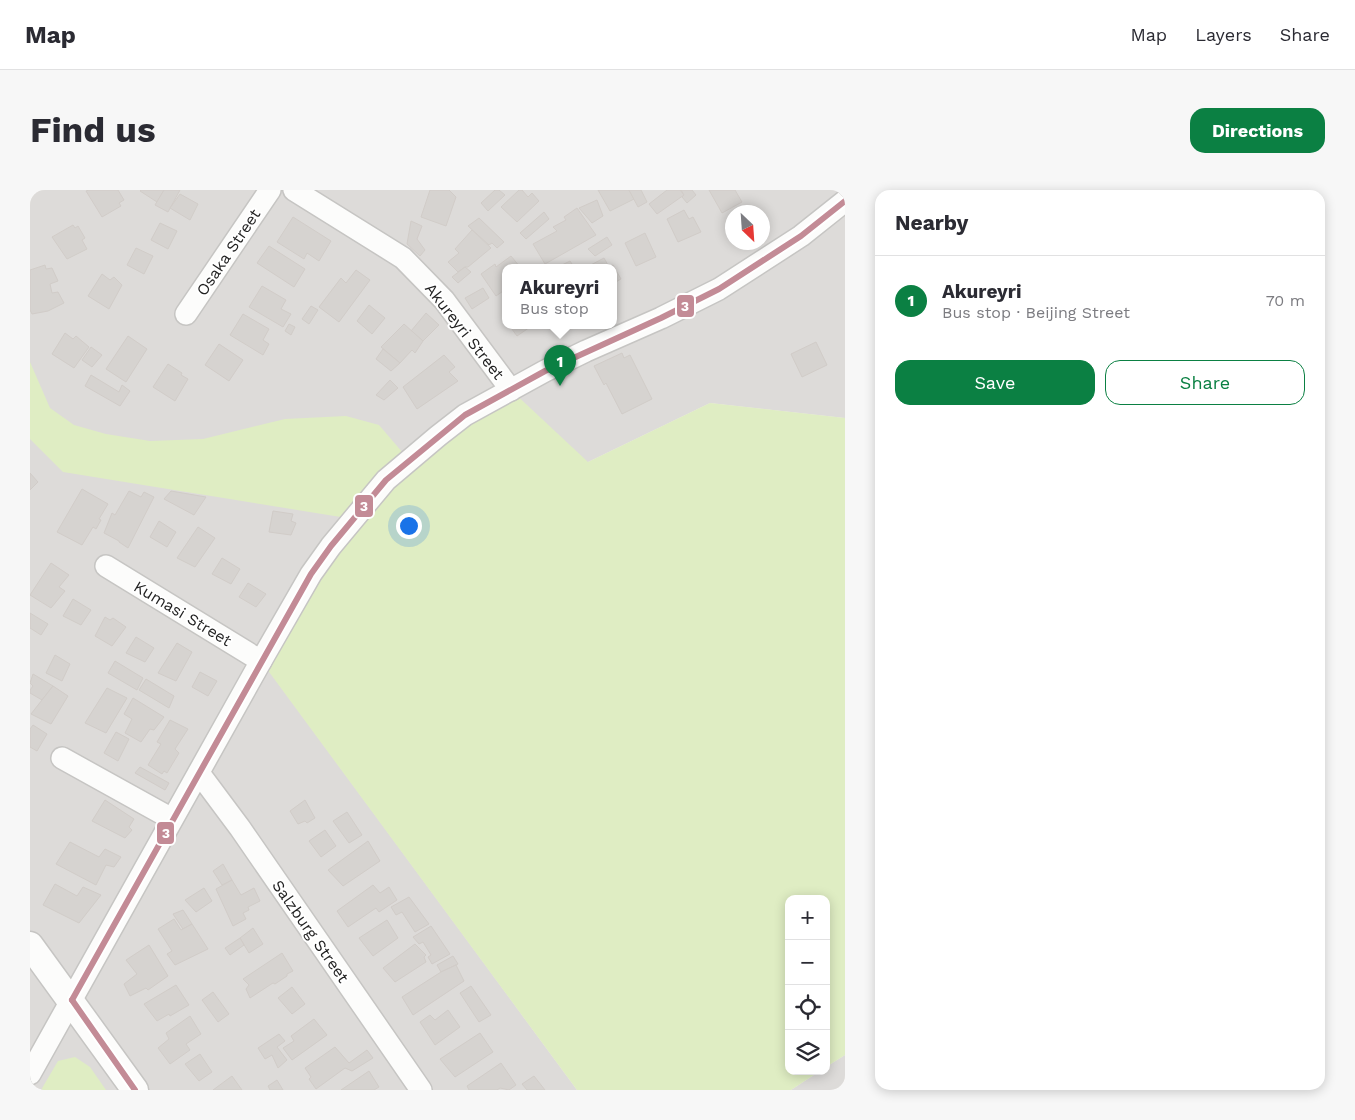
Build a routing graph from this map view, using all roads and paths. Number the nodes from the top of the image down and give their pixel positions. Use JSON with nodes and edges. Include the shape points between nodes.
{"nodes":[{"id":1,"x":270,"y":190,"type":"edge"},
{"id":2,"x":294,"y":190,"type":"edge"},
{"id":3,"x":845,"y":201,"type":"edge"},
{"id":4,"x":186,"y":314,"type":"dead end"},
{"id":5,"x":511,"y":390,"type":"junction"},
{"id":6,"x":106,"y":566,"type":"dead end"},
{"id":7,"x":261,"y":660,"type":"junction"},
{"id":8,"x":62,"y":758,"type":"dead end"},
{"id":9,"x":199,"y":773,"type":"junction"},
{"id":10,"x":172,"y":819,"type":"junction"},
{"id":11,"x":30,"y":945,"type":"edge"},
{"id":12,"x":72,"y":1000,"type":"junction"},
{"id":13,"x":30,"y":1074,"type":"edge"},
{"id":14,"x":135,"y":1090,"type":"edge"},
{"id":15,"x":422,"y":1090,"type":"edge"}],
"edges":[{"from":1,"to":4,"type":"street","name":"Osaka Street"},
{"from":2,"to":5,"type":"street","name":"Akureyri Street","via":[[403,258],[444,300]]},
{"from":3,"to":5,"type":"street","via":[[801,236],[719,289]]},
{"from":5,"to":7,"type":"street","via":[[466,415],[386,480],[311,574]]},
{"from":6,"to":7,"type":"street","name":"Kumasi Street"},
{"from":7,"to":9,"type":"street"},
{"from":8,"to":10,"type":"street"},
{"from":9,"to":10,"type":"street"},
{"from":9,"to":15,"type":"street","name":"Salzburg Street"},
{"from":10,"to":12,"type":"street"},
{"from":11,"to":12,"type":"street"},
{"from":12,"to":13,"type":"street"},
{"from":12,"to":14,"type":"street"}]}
